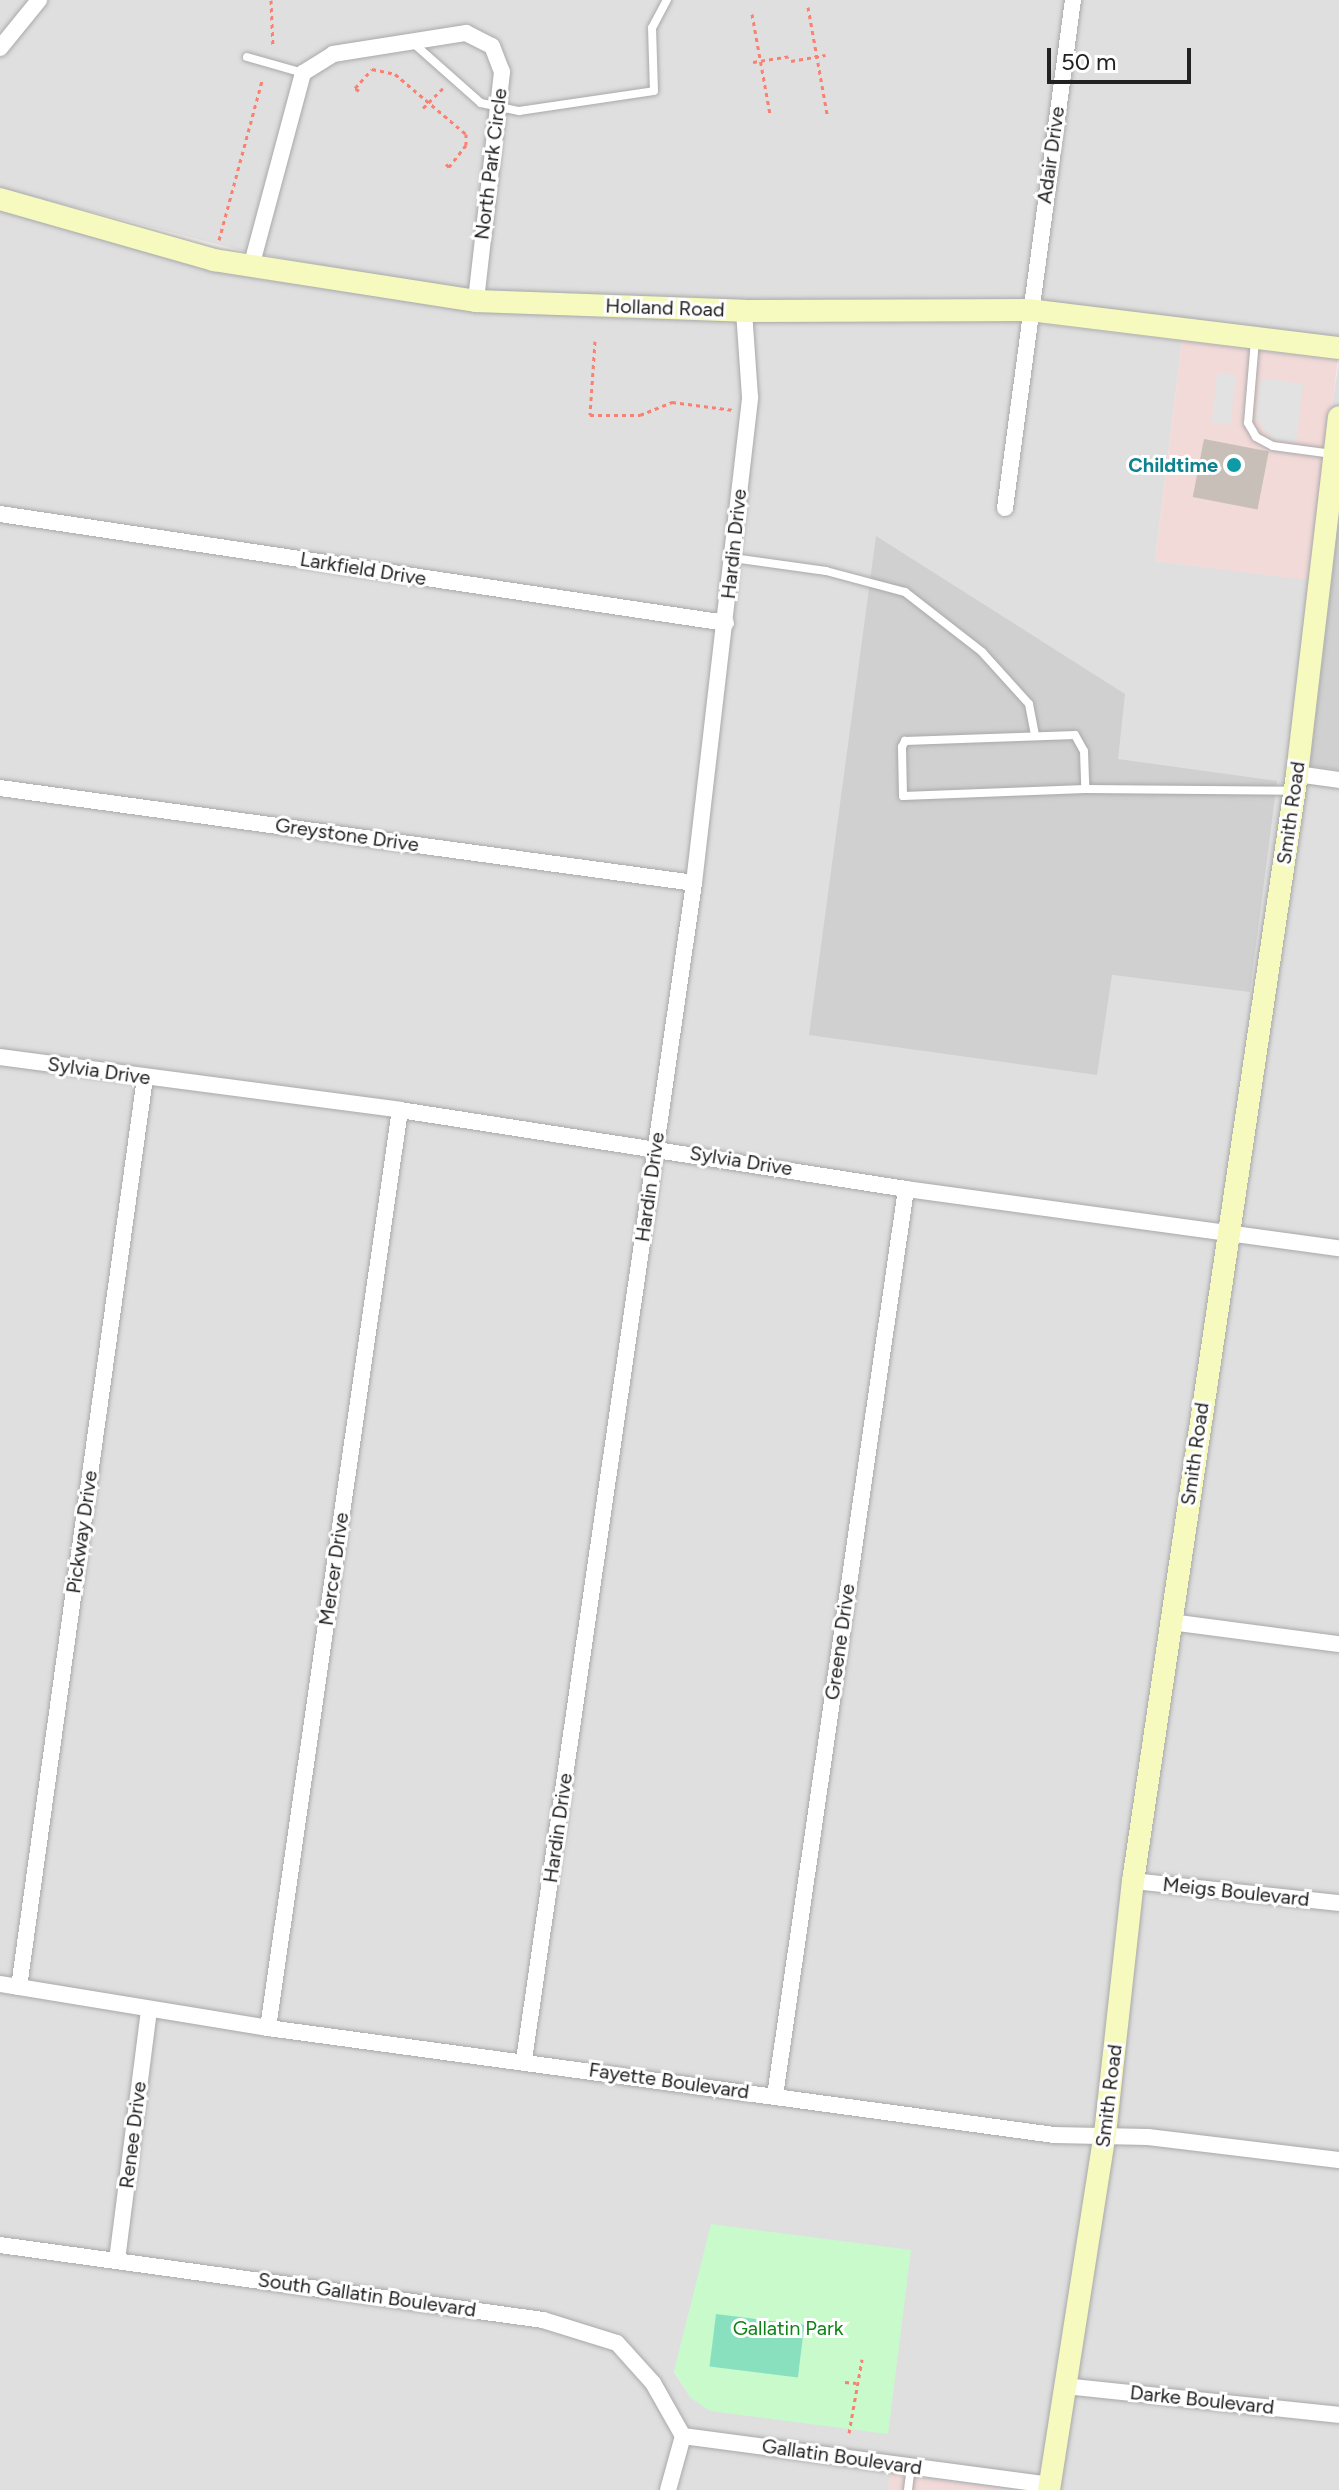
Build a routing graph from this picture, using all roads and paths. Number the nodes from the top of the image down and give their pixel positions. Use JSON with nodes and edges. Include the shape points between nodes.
{"nodes":[{"id":1,"x":39,"y":0,"type":"edge"},
{"id":2,"x":271,"y":0,"type":"edge"},
{"id":3,"x":667,"y":0,"type":"edge"},
{"id":4,"x":1073,"y":0,"type":"edge"},
{"id":5,"x":808,"y":7,"type":"dead end"},
{"id":6,"x":752,"y":14,"type":"dead end"},
{"id":7,"x":411,"y":41,"type":"junction"},
{"id":8,"x":273,"y":47,"type":"dead end"},
{"id":9,"x":0,"y":48,"type":"edge"},
{"id":10,"x":825,"y":55,"type":"dead end"},
{"id":11,"x":817,"y":56,"type":"junction"},
{"id":12,"x":247,"y":57,"type":"dead end"},
{"id":13,"x":760,"y":61,"type":"junction"},
{"id":14,"x":753,"y":62,"type":"dead end"},
{"id":15,"x":303,"y":73,"type":"junction"},
{"id":16,"x":450,"y":80,"type":"junction"},
{"id":17,"x":262,"y":81,"type":"dead end"},
{"id":18,"x":359,"y":91,"type":"dead end"},
{"id":19,"x":429,"y":103,"type":"junction"},
{"id":20,"x":498,"y":107,"type":"junction"},
{"id":21,"x":423,"y":108,"type":"dead end"},
{"id":22,"x":770,"y":114,"type":"dead end"},
{"id":23,"x":827,"y":114,"type":"dead end"},
{"id":24,"x":445,"y":163,"type":"dead end"},
{"id":25,"x":0,"y":199,"type":"edge"},
{"id":26,"x":214,"y":260,"type":"junction"},
{"id":27,"x":251,"y":267,"type":"junction"},
{"id":28,"x":476,"y":301,"type":"junction"},
{"id":29,"x":1029,"y":310,"type":"junction"},
{"id":30,"x":744,"y":311,"type":"junction"},
{"id":31,"x":1255,"y":338,"type":"junction"},
{"id":32,"x":595,"y":341,"type":"dead end"},
{"id":33,"x":1339,"y":348,"type":"edge"},
{"id":34,"x":749,"y":411,"type":"junction"},
{"id":35,"x":1339,"y":417,"type":"edge"},
{"id":36,"x":1333,"y":454,"type":"junction"},
{"id":37,"x":1005,"y":508,"type":"dead end"},
{"id":38,"x":0,"y":514,"type":"edge"},
{"id":39,"x":1331,"y":544,"type":"edge"},
{"id":40,"x":733,"y":558,"type":"junction"},
{"id":41,"x":726,"y":623,"type":"junction"},
{"id":42,"x":1035,"y":735,"type":"junction"},
{"id":43,"x":1339,"y":780,"type":"edge"},
{"id":44,"x":1296,"y":782,"type":"junction"},
{"id":45,"x":0,"y":788,"type":"edge"},
{"id":46,"x":1085,"y":789,"type":"junction"},
{"id":47,"x":694,"y":883,"type":"junction"},
{"id":48,"x":0,"y":1057,"type":"edge"},
{"id":49,"x":145,"y":1078,"type":"junction"},
{"id":50,"x":400,"y":1110,"type":"junction"},
{"id":51,"x":656,"y":1147,"type":"junction"},
{"id":52,"x":906,"y":1189,"type":"junction"},
{"id":53,"x":1227,"y":1233,"type":"junction"},
{"id":54,"x":1339,"y":1248,"type":"edge"},
{"id":55,"x":1171,"y":1622,"type":"junction"},
{"id":56,"x":1339,"y":1644,"type":"edge"},
{"id":57,"x":1133,"y":1881,"type":"junction"},
{"id":58,"x":1339,"y":1903,"type":"edge"},
{"id":59,"x":0,"y":1984,"type":"edge"},
{"id":60,"x":19,"y":1987,"type":"junction"},
{"id":61,"x":149,"y":2010,"type":"junction"},
{"id":62,"x":268,"y":2028,"type":"junction"},
{"id":63,"x":524,"y":2060,"type":"junction"},
{"id":64,"x":775,"y":2096,"type":"junction"},
{"id":65,"x":1105,"y":2134,"type":"junction"},
{"id":66,"x":1339,"y":2160,"type":"edge"},
{"id":67,"x":0,"y":2245,"type":"edge"},
{"id":68,"x":117,"y":2260,"type":"junction"},
{"id":69,"x":862,"y":2359,"type":"dead end"},
{"id":70,"x":845,"y":2382,"type":"dead end"},
{"id":71,"x":856,"y":2383,"type":"junction"},
{"id":72,"x":1064,"y":2386,"type":"junction"},
{"id":73,"x":1339,"y":2415,"type":"edge"},
{"id":74,"x":849,"y":2433,"type":"dead end"},
{"id":75,"x":683,"y":2436,"type":"junction"},
{"id":76,"x":911,"y":2467,"type":"junction"},
{"id":77,"x":1049,"y":2488,"type":"edge"},
{"id":78,"x":668,"y":2490,"type":"edge"},
{"id":79,"x":908,"y":2490,"type":"edge"}],
"edges":[{"from":1,"to":9,"type":"street"},
{"from":2,"to":8,"type":"path"},
{"from":3,"to":20,"type":"lane","via":[[652,28],[654,91],[519,111]]},
{"from":4,"to":29,"type":"street","name":"Adair Drive"},
{"from":5,"to":11,"type":"path"},
{"from":6,"to":13,"type":"path"},
{"from":7,"to":15,"type":"street","name":"North Park Circle","via":[[333,54]]},
{"from":7,"to":16,"type":"lane"},
{"from":7,"to":20,"type":"street","name":"North Park Circle","via":[[452,33],[485,40],[502,67]]},
{"from":10,"to":11,"type":"path"},
{"from":11,"to":13,"type":"path"},
{"from":11,"to":23,"type":"path"},
{"from":12,"to":15,"type":"lane"},
{"from":13,"to":14,"type":"path"},
{"from":13,"to":22,"type":"path"},
{"from":15,"to":27,"type":"street"},
{"from":16,"to":19,"type":"path"},
{"from":16,"to":20,"type":"lane","via":[[481,103]]},
{"from":17,"to":26,"type":"path"},
{"from":18,"to":19,"type":"path","via":[[355,88],[369,71],[384,68]]},
{"from":19,"to":21,"type":"path"},
{"from":19,"to":24,"type":"path","via":[[467,136],[449,167]]},
{"from":20,"to":28,"type":"street","name":"North Park Circle"},
{"from":25,"to":26,"type":"main road","name":"Holland Road"},
{"from":26,"to":27,"type":"main road","name":"Holland Road"},
{"from":27,"to":28,"type":"main road","name":"Holland Road"},
{"from":28,"to":30,"type":"main road","name":"Holland Road"},
{"from":29,"to":30,"type":"main road","name":"Holland Road"},
{"from":29,"to":31,"type":"main road","name":"Holland Road"},
{"from":29,"to":37,"type":"street","name":"Adair Drive"},
{"from":30,"to":34,"type":"street","name":"Hardin Drive"},
{"from":31,"to":33,"type":"main road","name":"Holland Road"},
{"from":31,"to":36,"type":"lane","via":[[1248,423],[1256,437],[1273,446]]},
{"from":32,"to":34,"type":"path","via":[[590,415],[640,415],[672,402]]},
{"from":34,"to":40,"type":"street","name":"Hardin Drive"},
{"from":35,"to":36,"type":"main road","name":"Smith Road"},
{"from":36,"to":39,"type":"main road","name":"Smith Road"},
{"from":38,"to":41,"type":"street","name":"Larkfield Drive"},
{"from":39,"to":44,"type":"main road","name":"Smith Road"},
{"from":40,"to":41,"type":"street","name":"Hardin Drive"},
{"from":40,"to":42,"type":"lane","via":[[826,571],[905,592],[982,652],[1029,704]]},
{"from":41,"to":47,"type":"street","name":"Hardin Drive"},
{"from":42,"to":46,"type":"lane","via":[[1075,735],[1081,740]]},
{"from":42,"to":46,"type":"lane","via":[[905,741],[903,796]]},
{"from":43,"to":44,"type":"street"},
{"from":44,"to":46,"type":"lane"},
{"from":44,"to":53,"type":"main road","name":"Smith Road"},
{"from":45,"to":47,"type":"street","name":"Greystone Drive"},
{"from":47,"to":51,"type":"street","name":"Hardin Drive"},
{"from":48,"to":49,"type":"street","name":"Sylvia Drive"},
{"from":49,"to":50,"type":"street","name":"Sylvia Drive"},
{"from":49,"to":60,"type":"street","name":"Pickway Drive"},
{"from":50,"to":51,"type":"street","name":"Sylvia Drive"},
{"from":50,"to":62,"type":"street","name":"Mercer Drive"},
{"from":51,"to":52,"type":"street","name":"Sylvia Drive"},
{"from":51,"to":63,"type":"street","name":"Hardin Drive"},
{"from":52,"to":53,"type":"street","name":"Sylvia Drive"},
{"from":52,"to":64,"type":"street","name":"Greene Drive"},
{"from":53,"to":54,"type":"street","name":"Sylvia Drive"},
{"from":53,"to":55,"type":"main road","name":"Smith Road"},
{"from":55,"to":56,"type":"street"},
{"from":55,"to":57,"type":"main road","name":"Smith Road"},
{"from":57,"to":58,"type":"street","name":"Meigs Boulevard"},
{"from":57,"to":65,"type":"main road","name":"Smith Road"},
{"from":59,"to":60,"type":"street","name":"Fayette Boulevard"},
{"from":60,"to":61,"type":"street","name":"Fayette Boulevard"},
{"from":61,"to":62,"type":"street","name":"Fayette Boulevard"},
{"from":61,"to":68,"type":"street","name":"Renee Drive"},
{"from":62,"to":63,"type":"street","name":"Fayette Boulevard"},
{"from":63,"to":64,"type":"street","name":"Fayette Boulevard"},
{"from":64,"to":65,"type":"street","name":"Fayette Boulevard","via":[[1054,2135]]},
{"from":65,"to":66,"type":"street","name":"Fayette Boulevard"},
{"from":65,"to":72,"type":"main road","name":"Smith Road"},
{"from":67,"to":68,"type":"street","name":"South Gallatin Boulevard"},
{"from":68,"to":75,"type":"street","name":"South Gallatin Boulevard","via":[[543,2320],[617,2343],[653,2383]]},
{"from":69,"to":71,"type":"path"},
{"from":70,"to":71,"type":"path"},
{"from":71,"to":74,"type":"path"},
{"from":72,"to":73,"type":"street","name":"Darke Boulevard"},
{"from":72,"to":77,"type":"main road","name":"Smith Road"},
{"from":75,"to":76,"type":"street","name":"Gallatin Boulevard"},
{"from":75,"to":78,"type":"street"},
{"from":76,"to":77,"type":"street","name":"Gallatin Boulevard"},
{"from":76,"to":79,"type":"lane"}]}
